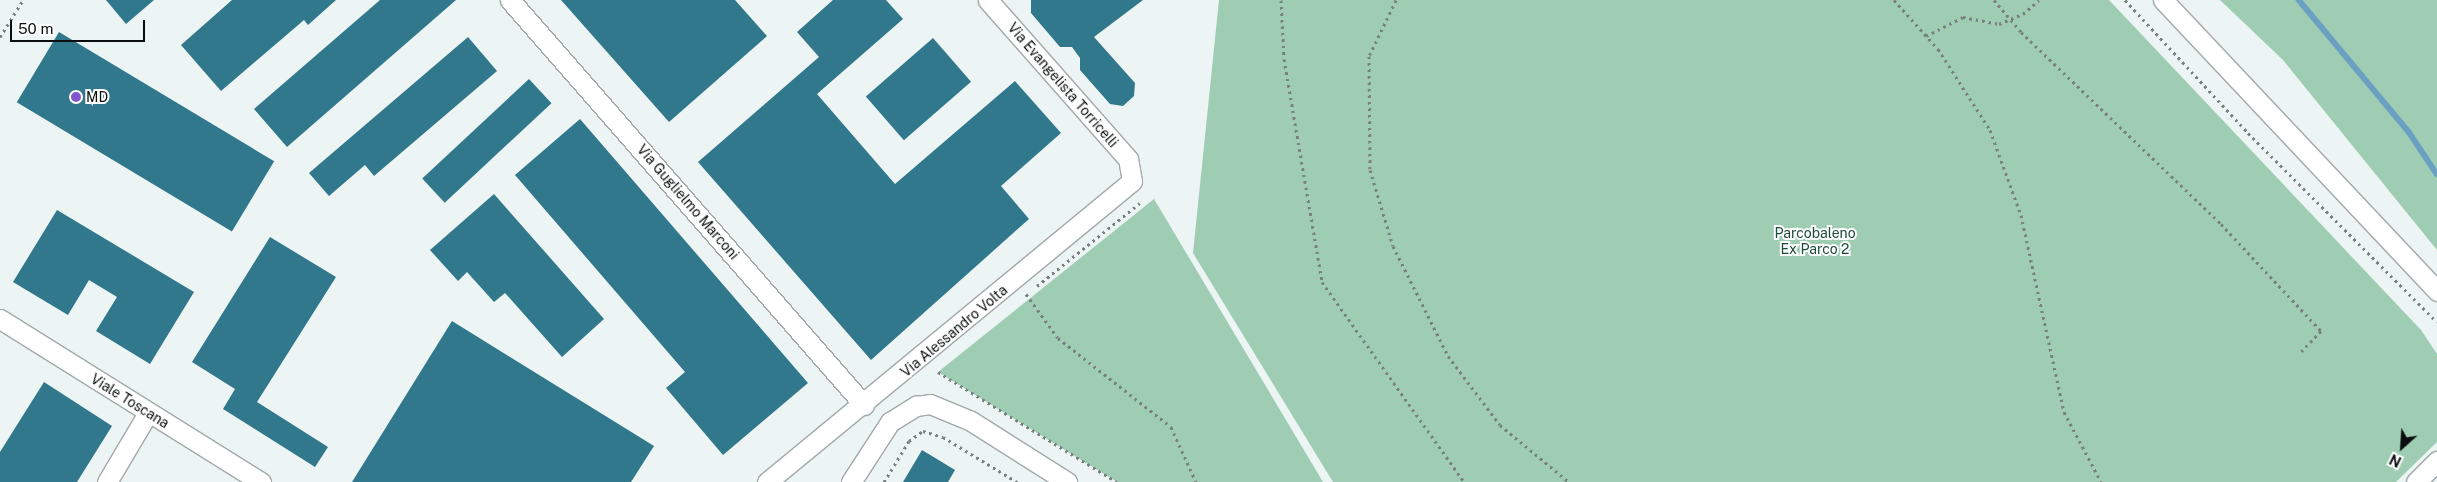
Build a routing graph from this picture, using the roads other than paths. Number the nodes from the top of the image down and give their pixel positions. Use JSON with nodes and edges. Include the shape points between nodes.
{"nodes":[{"id":1,"x":510,"y":0,"type":"edge"},
{"id":2,"x":988,"y":0,"type":"edge"},
{"id":3,"x":2163,"y":0,"type":"edge"},
{"id":4,"x":1134,"y":174,"type":"joint"},
{"id":5,"x":2437,"y":291,"type":"edge"},
{"id":6,"x":0,"y":320,"type":"edge"},
{"id":7,"x":864,"y":405,"type":"junction"},
{"id":8,"x":148,"y":413,"type":"junction"},
{"id":9,"x":2437,"y":460,"type":"edge"},
{"id":10,"x":107,"y":482,"type":"edge"},
{"id":11,"x":261,"y":482,"type":"edge"},
{"id":12,"x":767,"y":482,"type":"edge"},
{"id":13,"x":851,"y":482,"type":"edge"},
{"id":14,"x":1068,"y":482,"type":"edge"},
{"id":15,"x":2416,"y":482,"type":"edge"}],
"edges":[{"from":1,"to":7,"type":"street","name":"Via Guglielmo Marconi"},
{"from":2,"to":4,"type":"street","name":"Via Evangelista Torricelli","via":[[1128,159]]},
{"from":3,"to":5,"type":"street"},
{"from":4,"to":7,"type":"street","name":"Via Alessandro Volta","via":[[1127,187]]},
{"from":6,"to":8,"type":"street","name":"Viale Toscana"},
{"from":7,"to":12,"type":"street","name":"Via Alessandro Volta"},
{"from":8,"to":10,"type":"street"},
{"from":8,"to":11,"type":"street","name":"Viale Toscana"},
{"from":9,"to":15,"type":"street"},
{"from":13,"to":14,"type":"street","via":[[890,422],[916,406],[930,404],[971,421]]}]}
